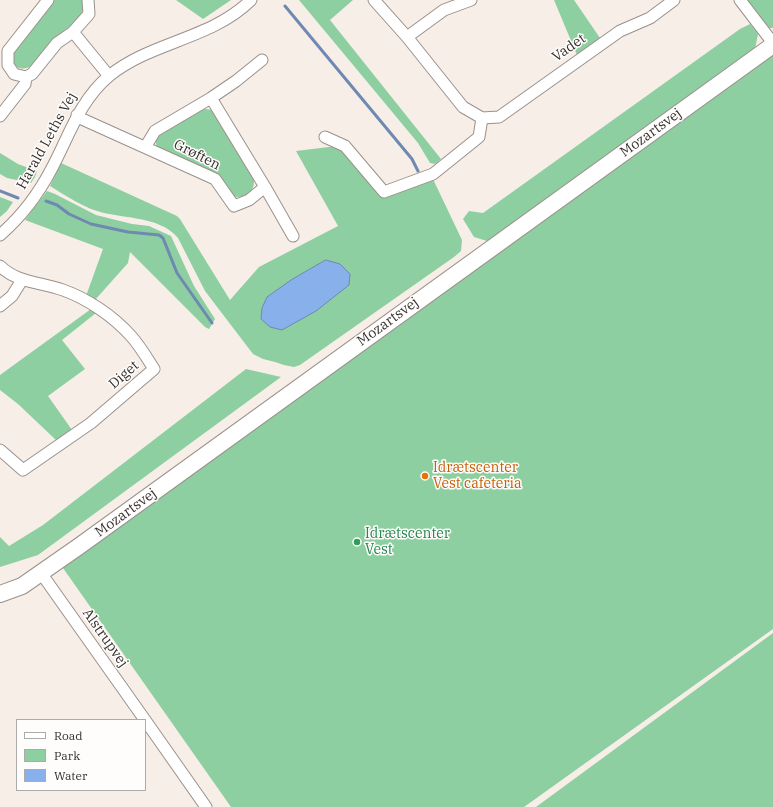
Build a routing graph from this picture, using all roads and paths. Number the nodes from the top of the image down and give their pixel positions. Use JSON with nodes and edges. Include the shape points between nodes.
{"nodes":[{"id":1,"x":48,"y":0,"type":"edge"},
{"id":2,"x":88,"y":0,"type":"edge"},
{"id":3,"x":251,"y":0,"type":"edge"},
{"id":4,"x":374,"y":0,"type":"edge"},
{"id":5,"x":471,"y":0,"type":"edge"},
{"id":6,"x":674,"y":0,"type":"edge"},
{"id":7,"x":740,"y":0,"type":"edge"},
{"id":8,"x":73,"y":32,"type":"junction"},
{"id":9,"x":407,"y":37,"type":"junction"},
{"id":10,"x":773,"y":44,"type":"edge"},
{"id":11,"x":262,"y":60,"type":"dead end"},
{"id":12,"x":109,"y":76,"type":"junction"},
{"id":13,"x":26,"y":77,"type":"junction"},
{"id":14,"x":211,"y":98,"type":"junction"},
{"id":15,"x":77,"y":115,"type":"junction"},
{"id":16,"x":0,"y":116,"type":"edge"},
{"id":17,"x":482,"y":118,"type":"junction"},
{"id":18,"x":325,"y":137,"type":"dead end"},
{"id":19,"x":146,"y":146,"type":"junction"},
{"id":20,"x":265,"y":187,"type":"junction"},
{"id":21,"x":0,"y":235,"type":"edge"},
{"id":22,"x":293,"y":236,"type":"dead end"},
{"id":23,"x":0,"y":266,"type":"edge"},
{"id":24,"x":22,"y":280,"type":"junction"},
{"id":25,"x":0,"y":306,"type":"edge"},
{"id":26,"x":0,"y":450,"type":"edge"},
{"id":27,"x":41,"y":572,"type":"junction"},
{"id":28,"x":0,"y":594,"type":"edge"},
{"id":29,"x":144,"y":719,"type":"edge"},
{"id":30,"x":146,"y":721,"type":"edge"},
{"id":31,"x":206,"y":807,"type":"edge"}],
"edges":[{"from":1,"to":13,"type":"street","via":[[8,51],[8,65],[14,74]]},
{"from":2,"to":8,"type":"street","via":[[89,14]]},
{"from":3,"to":12,"type":"street","name":"Harald Leths Vej","via":[[215,26],[138,56]]},
{"from":4,"to":9,"type":"street"},
{"from":5,"to":9,"type":"street","via":[[444,10]]},
{"from":6,"to":17,"type":"street","name":"Vadet","via":[[650,18],[620,31],[499,117]]},
{"from":7,"to":10,"type":"street"},
{"from":8,"to":12,"type":"street"},
{"from":8,"to":13,"type":"street","via":[[57,43],[32,74]]},
{"from":9,"to":17,"type":"street","via":[[463,108]]},
{"from":10,"to":27,"type":"street","name":"Mozartsvej"},
{"from":11,"to":14,"type":"street","name":"Grøften"},
{"from":12,"to":15,"type":"street","name":"Harald Leths Vej","via":[[91,94]]},
{"from":13,"to":16,"type":"street","via":[[24,84]]},
{"from":14,"to":19,"type":"street","name":"Grøften","via":[[155,131]]},
{"from":14,"to":20,"type":"street","name":"Grøften"},
{"from":15,"to":19,"type":"street","name":"Grøften"},
{"from":15,"to":21,"type":"street","name":"Harald Leths Vej","via":[[42,186],[26,208]]},
{"from":17,"to":18,"type":"street","via":[[479,137],[433,174],[384,192],[345,146]]},
{"from":19,"to":20,"type":"street","name":"Grøften","via":[[216,179],[234,206],[249,200]]},
{"from":20,"to":22,"type":"street","name":"Grøften"},
{"from":23,"to":24,"type":"street","name":"Diget"},
{"from":24,"to":25,"type":"street","via":[[12,296]]},
{"from":24,"to":26,"type":"street","name":"Diget","via":[[62,289],[89,301],[131,336],[154,369],[91,423],[23,470]]},
{"from":27,"to":28,"type":"street","name":"Mozartsvej","via":[[22,586]]},
{"from":27,"to":29,"type":"street","name":"Alstrupvej"},
{"from":30,"to":31,"type":"street","name":"Alstrupvej"}]}
